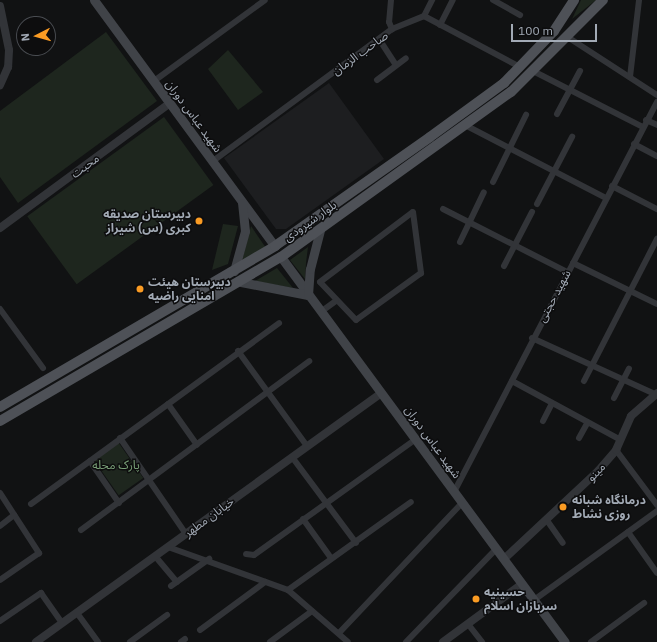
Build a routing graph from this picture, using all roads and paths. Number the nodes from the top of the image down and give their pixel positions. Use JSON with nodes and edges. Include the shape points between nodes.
{"nodes":[{"id":1,"x":95,"y":0,"type":"edge"},
{"id":2,"x":265,"y":0,"type":"edge"},
{"id":3,"x":391,"y":0,"type":"edge"},
{"id":4,"x":432,"y":0,"type":"edge"},
{"id":5,"x":453,"y":0,"type":"edge"},
{"id":6,"x":493,"y":0,"type":"edge"},
{"id":7,"x":574,"y":0,"type":"edge"},
{"id":8,"x":603,"y":0,"type":"edge"},
{"id":9,"x":639,"y":0,"type":"edge"},
{"id":10,"x":0,"y":6,"type":"edge"},
{"id":11,"x":520,"y":15,"type":"dead end"},
{"id":12,"x":424,"y":16,"type":"junction"},
{"id":13,"x":440,"y":25,"type":"junction"},
{"id":14,"x":392,"y":29,"type":"junction"},
{"id":15,"x":566,"y":36,"type":"junction"},
{"id":16,"x":379,"y":39,"type":"junction"},
{"id":17,"x":406,"y":58,"type":"dead end"},
{"id":18,"x":396,"y":65,"type":"junction"},
{"id":19,"x":520,"y":67,"type":"junction"},
{"id":20,"x":580,"y":71,"type":"dead end"},
{"id":21,"x":533,"y":72,"type":"junction"},
{"id":22,"x":630,"y":77,"type":"junction"},
{"id":23,"x":377,"y":80,"type":"dead end"},
{"id":24,"x":154,"y":81,"type":"junction"},
{"id":25,"x":0,"y":85,"type":"edge"},
{"id":26,"x":570,"y":89,"type":"junction"},
{"id":27,"x":657,"y":95,"type":"edge"},
{"id":28,"x":657,"y":102,"type":"edge"},
{"id":29,"x":170,"y":103,"type":"junction"},
{"id":30,"x":557,"y":114,"type":"dead end"},
{"id":31,"x":526,"y":115,"type":"dead end"},
{"id":32,"x":646,"y":120,"type":"junction"},
{"id":33,"x":465,"y":125,"type":"junction"},
{"id":34,"x":657,"y":125,"type":"edge"},
{"id":35,"x":643,"y":127,"type":"junction"},
{"id":36,"x":430,"y":136,"type":"junction"},
{"id":37,"x":572,"y":137,"type":"dead end"},
{"id":38,"x":634,"y":144,"type":"junction"},
{"id":39,"x":436,"y":146,"type":"junction"},
{"id":40,"x":509,"y":148,"type":"junction"},
{"id":41,"x":657,"y":156,"type":"edge"},
{"id":42,"x":213,"y":161,"type":"junction"},
{"id":43,"x":555,"y":171,"type":"junction"},
{"id":44,"x":493,"y":182,"type":"dead end"},
{"id":45,"x":612,"y":186,"type":"junction"},
{"id":46,"x":484,"y":192,"type":"dead end"},
{"id":47,"x":606,"y":198,"type":"junction"},
{"id":48,"x":242,"y":202,"type":"junction"},
{"id":49,"x":537,"y":204,"type":"dead end"},
{"id":50,"x":443,"y":209,"type":"dead end"},
{"id":51,"x":657,"y":209,"type":"edge"},
{"id":52,"x":532,"y":212,"type":"dead end"},
{"id":53,"x":470,"y":222,"type":"junction"},
{"id":54,"x":0,"y":228,"type":"edge"},
{"id":55,"x":320,"y":230,"type":"junction"},
{"id":56,"x":264,"y":232,"type":"junction"},
{"id":57,"x":288,"y":237,"type":"junction"},
{"id":58,"x":657,"y":239,"type":"edge"},
{"id":59,"x":460,"y":242,"type":"dead end"},
{"id":60,"x":515,"y":245,"type":"junction"},
{"id":61,"x":275,"y":246,"type":"junction"},
{"id":62,"x":281,"y":257,"type":"junction"},
{"id":63,"x":573,"y":263,"type":"junction"},
{"id":64,"x":504,"y":266,"type":"dead end"},
{"id":65,"x":234,"y":271,"type":"junction"},
{"id":66,"x":567,"y":272,"type":"junction"},
{"id":67,"x":241,"y":282,"type":"junction"},
{"id":68,"x":630,"y":291,"type":"junction"},
{"id":69,"x":308,"y":295,"type":"junction"},
{"id":70,"x":336,"y":301,"type":"junction"},
{"id":71,"x":657,"y":303,"type":"edge"},
{"id":72,"x":0,"y":309,"type":"edge"},
{"id":73,"x":322,"y":312,"type":"junction"},
{"id":74,"x":279,"y":322,"type":"dead end"},
{"id":75,"x":532,"y":338,"type":"junction"},
{"id":76,"x":107,"y":344,"type":"junction"},
{"id":77,"x":98,"y":350,"type":"junction"},
{"id":78,"x":238,"y":351,"type":"junction"},
{"id":79,"x":109,"y":358,"type":"junction"},
{"id":80,"x":309,"y":361,"type":"dead end"},
{"id":81,"x":591,"y":367,"type":"junction"},
{"id":82,"x":43,"y":368,"type":"dead end"},
{"id":83,"x":629,"y":369,"type":"dead end"},
{"id":84,"x":624,"y":380,"type":"junction"},
{"id":85,"x":512,"y":382,"type":"junction"},
{"id":86,"x":584,"y":382,"type":"dead end"},
{"id":87,"x":267,"y":391,"type":"junction"},
{"id":88,"x":381,"y":393,"type":"junction"},
{"id":89,"x":656,"y":393,"type":"edge"},
{"id":90,"x":614,"y":398,"type":"dead end"},
{"id":91,"x":552,"y":403,"type":"junction"},
{"id":92,"x":1,"y":404,"type":"edge"},
{"id":93,"x":168,"y":404,"type":"junction"},
{"id":94,"x":0,"y":421,"type":"edge"},
{"id":95,"x":543,"y":421,"type":"dead end"},
{"id":96,"x":588,"y":422,"type":"junction"},
{"id":97,"x":120,"y":438,"type":"junction"},
{"id":98,"x":579,"y":438,"type":"dead end"},
{"id":99,"x":416,"y":439,"type":"junction"},
{"id":100,"x":618,"y":439,"type":"junction"},
{"id":101,"x":197,"y":445,"type":"junction"},
{"id":102,"x":307,"y":446,"type":"junction"},
{"id":103,"x":616,"y":450,"type":"junction"},
{"id":104,"x":292,"y":457,"type":"junction"},
{"id":105,"x":90,"y":461,"type":"junction"},
{"id":106,"x":149,"y":481,"type":"junction"},
{"id":107,"x":454,"y":492,"type":"junction"},
{"id":108,"x":0,"y":493,"type":"edge"},
{"id":109,"x":411,"y":502,"type":"dead end"},
{"id":110,"x":462,"y":502,"type":"junction"},
{"id":111,"x":119,"y":503,"type":"junction"},
{"id":112,"x":326,"y":503,"type":"junction"},
{"id":113,"x":31,"y":504,"type":"dead end"},
{"id":114,"x":657,"y":504,"type":"edge"},
{"id":115,"x":657,"y":511,"type":"edge"},
{"id":116,"x":14,"y":515,"type":"junction"},
{"id":117,"x":303,"y":519,"type":"junction"},
{"id":118,"x":546,"y":519,"type":"junction"},
{"id":119,"x":0,"y":526,"type":"edge"},
{"id":120,"x":81,"y":530,"type":"dead end"},
{"id":121,"x":628,"y":532,"type":"junction"},
{"id":122,"x":186,"y":534,"type":"junction"},
{"id":123,"x":356,"y":543,"type":"junction"},
{"id":124,"x":564,"y":543,"type":"dead end"},
{"id":125,"x":168,"y":547,"type":"junction"},
{"id":126,"x":496,"y":549,"type":"junction"},
{"id":127,"x":246,"y":554,"type":"dead end"},
{"id":128,"x":155,"y":556,"type":"junction"},
{"id":129,"x":331,"y":558,"type":"junction"},
{"id":130,"x":209,"y":559,"type":"junction"},
{"id":131,"x":504,"y":559,"type":"junction"},
{"id":132,"x":657,"y":571,"type":"edge"},
{"id":133,"x":0,"y":580,"type":"edge"},
{"id":134,"x":177,"y":582,"type":"junction"},
{"id":135,"x":265,"y":582,"type":"junction"},
{"id":136,"x":522,"y":584,"type":"junction"},
{"id":137,"x":171,"y":586,"type":"dead end"},
{"id":138,"x":288,"y":590,"type":"junction"},
{"id":139,"x":534,"y":600,"type":"junction"},
{"id":140,"x":644,"y":603,"type":"dead end"},
{"id":141,"x":312,"y":611,"type":"junction"},
{"id":142,"x":77,"y":613,"type":"junction"},
{"id":143,"x":167,"y":615,"type":"dead end"},
{"id":144,"x":0,"y":622,"type":"edge"},
{"id":145,"x":62,"y":623,"type":"junction"},
{"id":146,"x":468,"y":624,"type":"junction"},
{"id":147,"x":200,"y":630,"type":"dead end"},
{"id":148,"x":339,"y":633,"type":"junction"},
{"id":149,"x":36,"y":642,"type":"edge"},
{"id":150,"x":98,"y":642,"type":"edge"},
{"id":151,"x":130,"y":642,"type":"edge"},
{"id":152,"x":270,"y":642,"type":"edge"},
{"id":153,"x":348,"y":642,"type":"edge"},
{"id":154,"x":406,"y":642,"type":"edge"},
{"id":155,"x":443,"y":642,"type":"edge"},
{"id":156,"x":482,"y":642,"type":"edge"},
{"id":157,"x":565,"y":642,"type":"edge"},
{"id":158,"x":591,"y":642,"type":"edge"}],
"edges":[{"from":1,"to":24,"type":"main road","name":"شهید عباس دوران"},
{"from":2,"to":24,"type":"street"},
{"from":3,"to":14,"type":"street","via":[[389,22]]},
{"from":4,"to":12,"type":"street"},
{"from":5,"to":13,"type":"street"},
{"from":6,"to":11,"type":"street"},
{"from":7,"to":19,"type":"main road","name":"بلوار شیرودی","via":[[554,31]]},
{"from":8,"to":15,"type":"main road","name":"بلوار شیرودی"},
{"from":9,"to":22,"type":"street"},
{"from":10,"to":25,"type":"street","via":[[9,50],[8,68]]},
{"from":12,"to":13,"type":"street"},
{"from":12,"to":14,"type":"street","name":"صاحب الزمان"},
{"from":13,"to":19,"type":"street"},
{"from":14,"to":16,"type":"street","name":"صاحب الزمان"},
{"from":15,"to":21,"type":"main road","name":"بلوار شیرودی"},
{"from":15,"to":22,"type":"street"},
{"from":16,"to":18,"type":"street"},
{"from":16,"to":42,"type":"street","name":"صاحب الزمان"},
{"from":17,"to":18,"type":"street"},
{"from":18,"to":23,"type":"street"},
{"from":19,"to":36,"type":"main road","name":"بلوار شیرودی","via":[[504,84]]},
{"from":20,"to":26,"type":"street"},
{"from":21,"to":26,"type":"street"},
{"from":21,"to":33,"type":"main road","name":"بلوار شیرودی"},
{"from":22,"to":27,"type":"street"},
{"from":24,"to":29,"type":"main road","name":"شهید عباس دوران"},
{"from":26,"to":30,"type":"street"},
{"from":26,"to":35,"type":"street"},
{"from":28,"to":32,"type":"street","name":"شهید حجتی"},
{"from":29,"to":42,"type":"main road","name":"شهید عباس دوران"},
{"from":29,"to":54,"type":"street","name":"محبت"},
{"from":31,"to":40,"type":"street"},
{"from":32,"to":34,"type":"street"},
{"from":32,"to":35,"type":"street","name":"شهید حجتی"},
{"from":33,"to":39,"type":"main road","name":"بلوار شیرودی"},
{"from":33,"to":40,"type":"street"},
{"from":35,"to":38,"type":"street","name":"شهید حجتی"},
{"from":36,"to":39,"type":"main road"},
{"from":36,"to":57,"type":"main road","name":"بلوار شیرودی"},
{"from":37,"to":43,"type":"street"},
{"from":38,"to":41,"type":"street"},
{"from":38,"to":45,"type":"street","name":"شهید حجتی"},
{"from":39,"to":55,"type":"main road","name":"بلوار شیرودی"},
{"from":40,"to":43,"type":"street"},
{"from":40,"to":44,"type":"street"},
{"from":42,"to":48,"type":"main road","name":"شهید عباس دوران"},
{"from":43,"to":47,"type":"street"},
{"from":43,"to":49,"type":"street"},
{"from":45,"to":47,"type":"street","name":"شهید حجتی"},
{"from":45,"to":51,"type":"street"},
{"from":46,"to":53,"type":"street"},
{"from":47,"to":63,"type":"street","name":"شهید حجتی"},
{"from":48,"to":56,"type":"main road","name":"شهید عباس دوران"},
{"from":48,"to":65,"type":"main road","via":[[245,231]]},
{"from":50,"to":53,"type":"street"},
{"from":52,"to":60,"type":"street"},
{"from":53,"to":59,"type":"street"},
{"from":53,"to":60,"type":"street"},
{"from":55,"to":62,"type":"main road","name":"بلوار شیرودی"},
{"from":55,"to":69,"type":"main road","via":[[310,269]]},
{"from":56,"to":57,"type":"main road"},
{"from":56,"to":61,"type":"main road","name":"شهید عباس دوران"},
{"from":57,"to":61,"type":"main road","name":"بلوار شیرودی"},
{"from":58,"to":68,"type":"street"},
{"from":60,"to":64,"type":"street"},
{"from":60,"to":66,"type":"street"},
{"from":61,"to":65,"type":"main road","name":"بلوار شیرودی"},
{"from":62,"to":67,"type":"main road","name":"بلوار شیرودی"},
{"from":62,"to":69,"type":"main road","name":"شهید عباس دوران"},
{"from":63,"to":66,"type":"street","name":"شهید حجتی"},
{"from":63,"to":68,"type":"street"},
{"from":65,"to":76,"type":"main road","name":"بلوار شیرودی"},
{"from":66,"to":75,"type":"street","name":"شهید حجتی"},
{"from":67,"to":69,"type":"main road"},
{"from":67,"to":79,"type":"main road","name":"بلوار شیرودی"},
{"from":68,"to":71,"type":"street"},
{"from":68,"to":81,"type":"street"},
{"from":69,"to":73,"type":"main road","name":"شهید عباس دوران"},
{"from":70,"to":70,"type":"street","via":[[356,320],[421,274],[413,212],[320,282]]},
{"from":70,"to":73,"type":"street"},
{"from":72,"to":82,"type":"street"},
{"from":73,"to":88,"type":"main road","name":"شهید عباس دوران"},
{"from":74,"to":78,"type":"street"},
{"from":75,"to":81,"type":"street"},
{"from":75,"to":85,"type":"street","name":"شهید حجتی"},
{"from":76,"to":77,"type":"main road","name":"بلوار شیرودی"},
{"from":76,"to":79,"type":"main road"},
{"from":77,"to":79,"type":"main road"},
{"from":77,"to":92,"type":"main road","name":"بلوار شیرودی"},
{"from":78,"to":87,"type":"street"},
{"from":78,"to":93,"type":"street"},
{"from":79,"to":94,"type":"main road","name":"بلوار شیرودی"},
{"from":80,"to":87,"type":"street"},
{"from":81,"to":84,"type":"street"},
{"from":81,"to":86,"type":"street"},
{"from":83,"to":84,"type":"street"},
{"from":84,"to":89,"type":"street"},
{"from":84,"to":90,"type":"street"},
{"from":85,"to":91,"type":"street"},
{"from":85,"to":107,"type":"street","name":"شهید حجتی"},
{"from":87,"to":101,"type":"street"},
{"from":87,"to":102,"type":"street"},
{"from":88,"to":99,"type":"main road","name":"شهید عباس دوران"},
{"from":88,"to":102,"type":"street","name":"خیابان مطهر"},
{"from":89,"to":100,"type":"street","via":[[631,416]]},
{"from":91,"to":95,"type":"street"},
{"from":91,"to":96,"type":"street"},
{"from":93,"to":97,"type":"street"},
{"from":93,"to":101,"type":"street"},
{"from":96,"to":98,"type":"street"},
{"from":96,"to":100,"type":"street"},
{"from":97,"to":105,"type":"street"},
{"from":97,"to":106,"type":"street"},
{"from":99,"to":107,"type":"main road","name":"شهید عباس دوران"},
{"from":99,"to":112,"type":"street"},
{"from":100,"to":103,"type":"street"},
{"from":101,"to":106,"type":"street"},
{"from":102,"to":104,"type":"street","name":"خیابان مطهر"},
{"from":103,"to":114,"type":"street"},
{"from":103,"to":118,"type":"street","name":"مینو","via":[[598,471]]},
{"from":104,"to":112,"type":"street"},
{"from":104,"to":122,"type":"street","name":"خیابان مطهر"},
{"from":105,"to":111,"type":"street"},
{"from":105,"to":113,"type":"street"},
{"from":106,"to":111,"type":"street"},
{"from":106,"to":122,"type":"street"},
{"from":107,"to":110,"type":"main road","name":"شهید عباس دوران"},
{"from":108,"to":116,"type":"street"},
{"from":109,"to":123,"type":"street"},
{"from":110,"to":126,"type":"main road","name":"شهید عباس دوران"},
{"from":110,"to":148,"type":"street"},
{"from":111,"to":120,"type":"street"},
{"from":112,"to":117,"type":"street"},
{"from":112,"to":123,"type":"street"},
{"from":115,"to":121,"type":"street"},
{"from":116,"to":119,"type":"street"},
{"from":116,"to":133,"type":"street","via":[[39,553]]},
{"from":117,"to":127,"type":"street","via":[[254,555]]},
{"from":117,"to":129,"type":"street"},
{"from":118,"to":124,"type":"street"},
{"from":118,"to":131,"type":"street","name":"مینو"},
{"from":121,"to":132,"type":"street"},
{"from":121,"to":139,"type":"street"},
{"from":122,"to":125,"type":"street","name":"خیابان مطهر"},
{"from":123,"to":129,"type":"street"},
{"from":125,"to":128,"type":"street","name":"خیابان مطهر"},
{"from":125,"to":130,"type":"street"},
{"from":126,"to":131,"type":"main road","name":"شهید عباس دوران"},
{"from":126,"to":154,"type":"street"},
{"from":128,"to":134,"type":"street"},
{"from":128,"to":142,"type":"street","name":"خیابان مطهر"},
{"from":129,"to":138,"type":"street"},
{"from":130,"to":134,"type":"street"},
{"from":130,"to":135,"type":"street"},
{"from":131,"to":136,"type":"main road","name":"شهید عباس دوران"},
{"from":134,"to":137,"type":"street"},
{"from":135,"to":138,"type":"street"},
{"from":135,"to":147,"type":"street"},
{"from":136,"to":139,"type":"main road","name":"شهید عباس دوران"},
{"from":136,"to":146,"type":"street"},
{"from":138,"to":141,"type":"street"},
{"from":139,"to":157,"type":"main road","name":"شهید عباس دوران"},
{"from":140,"to":158,"type":"street"},
{"from":141,"to":148,"type":"street"},
{"from":141,"to":152,"type":"street"},
{"from":142,"to":145,"type":"street","name":"خیابان مطهر"},
{"from":142,"to":150,"type":"street"},
{"from":143,"to":151,"type":"street"},
{"from":144,"to":145,"type":"street","via":[[41,593]]},
{"from":145,"to":149,"type":"street","name":"خیابان مطهر"},
{"from":146,"to":155,"type":"street"},
{"from":146,"to":156,"type":"street"},
{"from":148,"to":153,"type":"street"}]}
